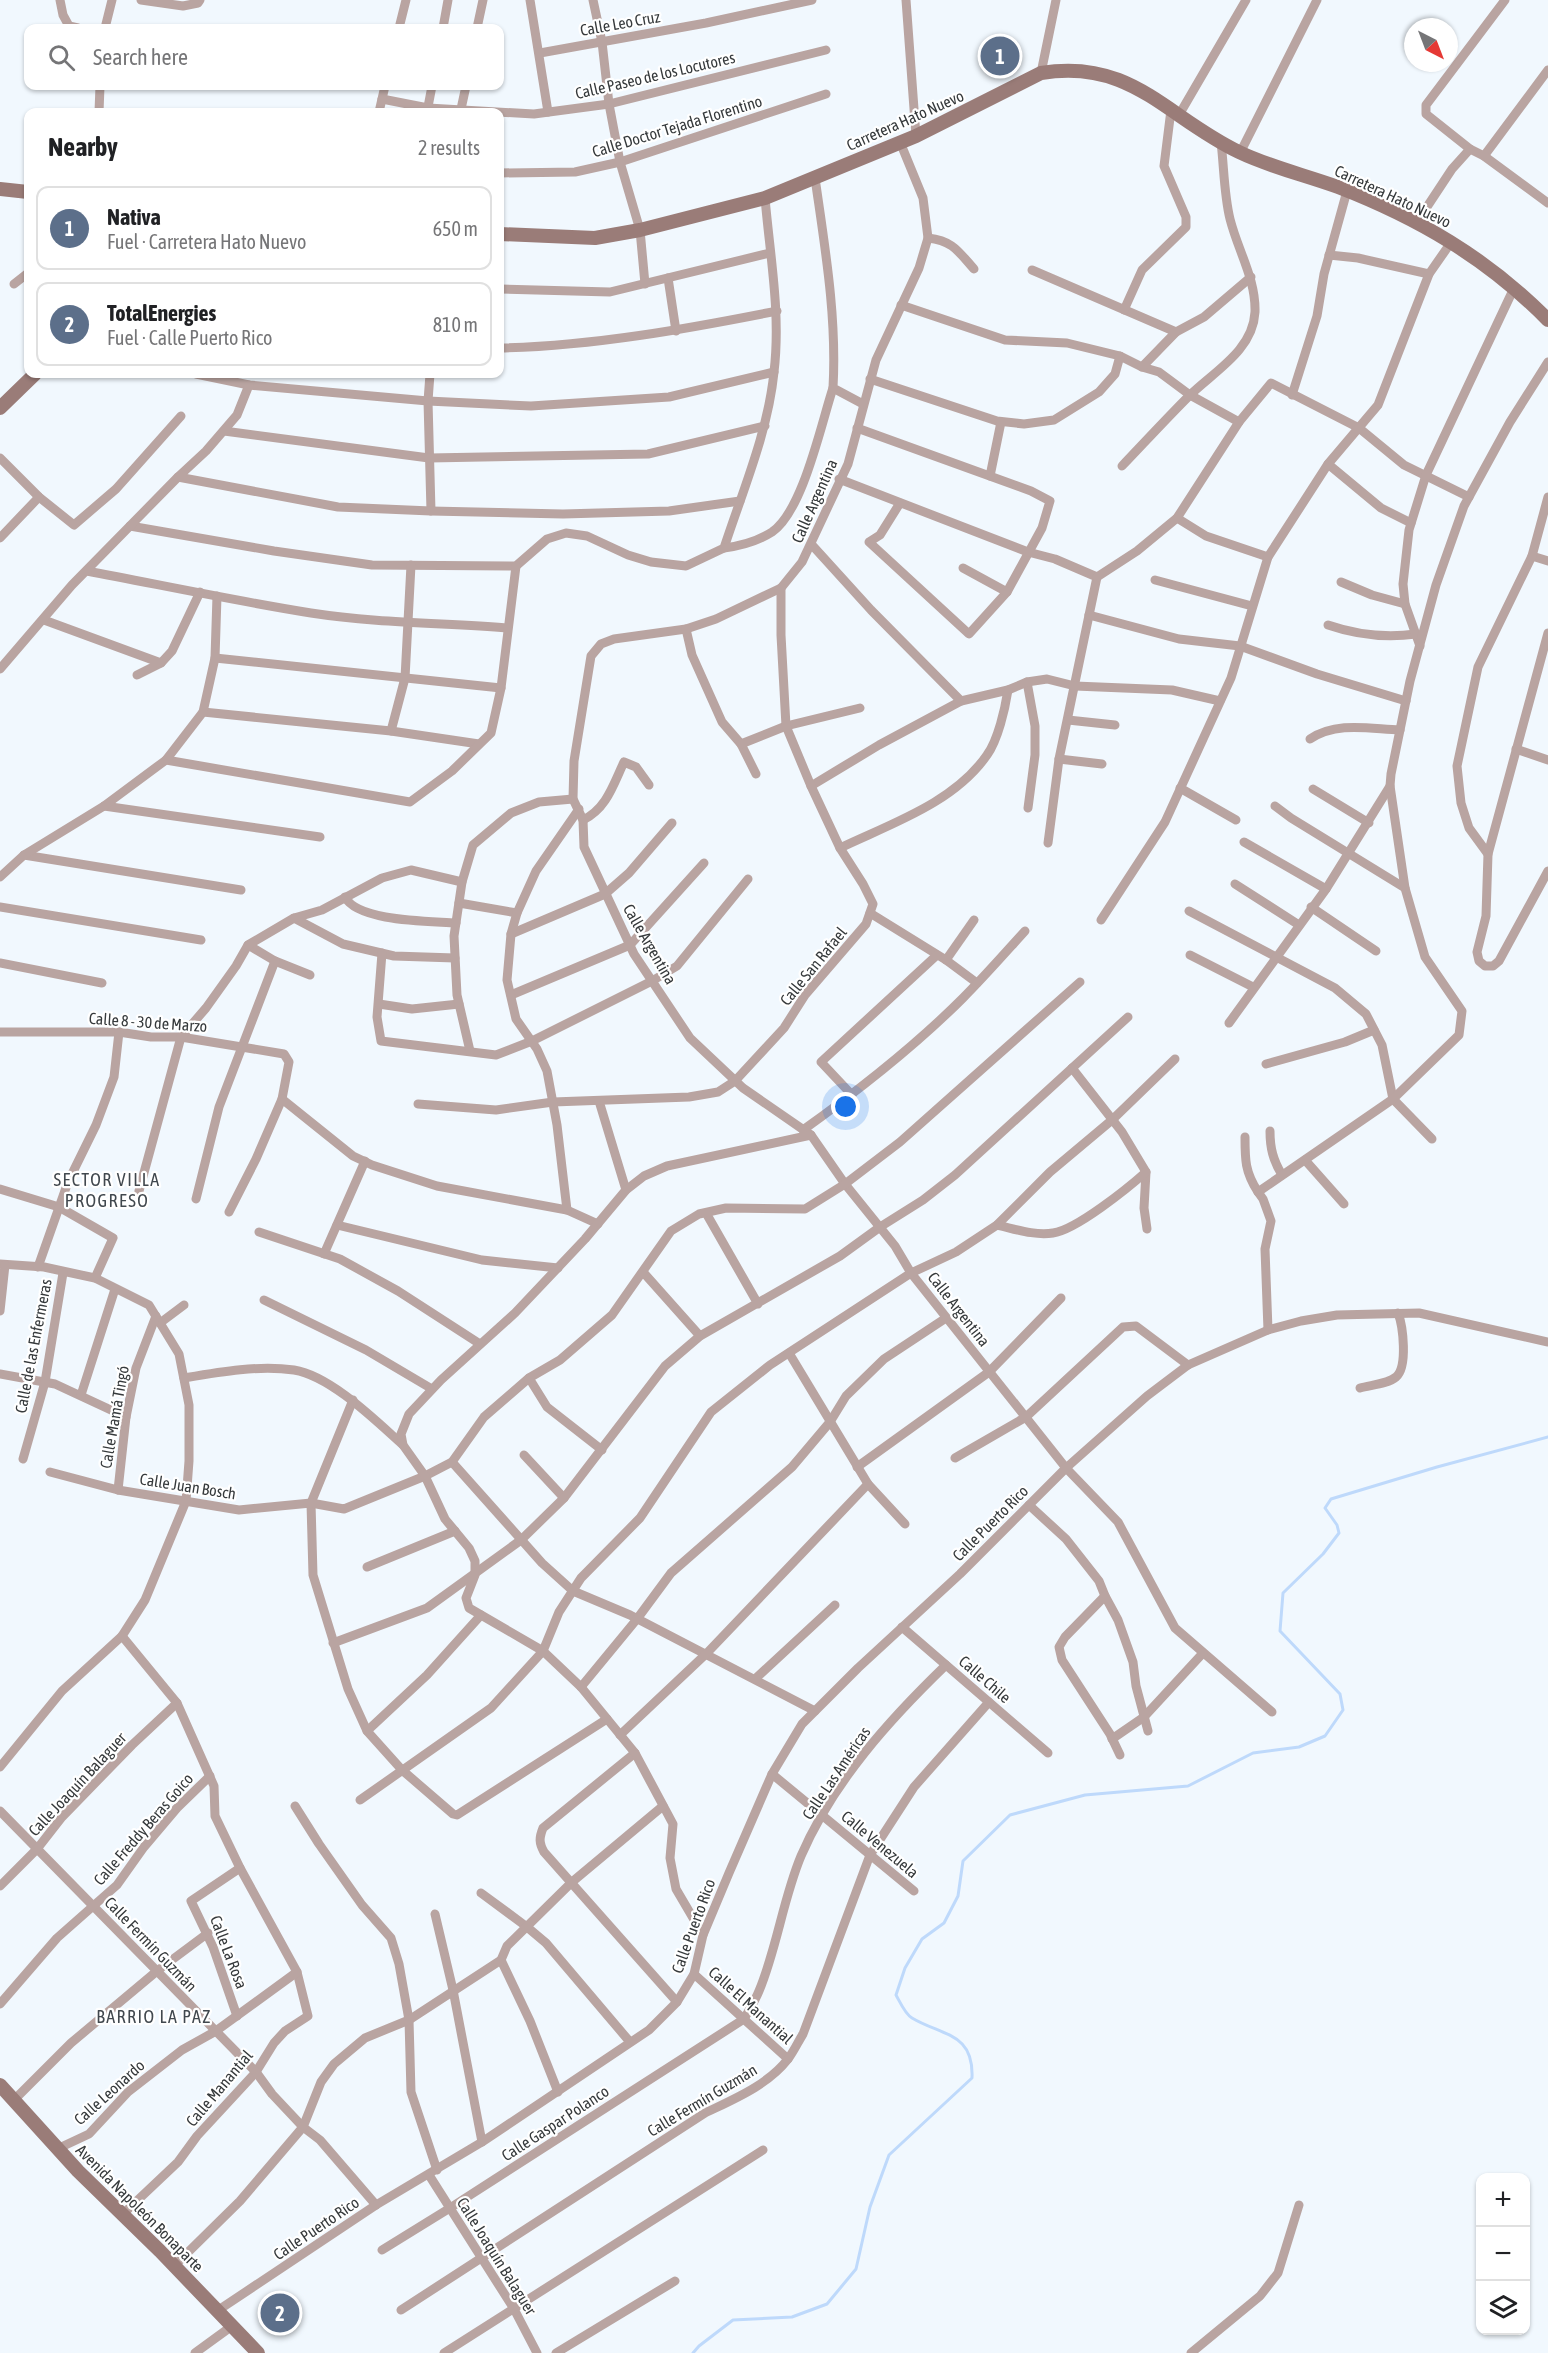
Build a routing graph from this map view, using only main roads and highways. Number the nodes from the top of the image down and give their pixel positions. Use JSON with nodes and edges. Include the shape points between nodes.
{"nodes":[{"id":1,"x":0,"y":189,"type":"edge"},
{"id":2,"x":24,"y":192,"type":"edge"},
{"id":3,"x":504,"y":234,"type":"edge"},
{"id":4,"x":1548,"y":320,"type":"edge"},
{"id":5,"x":31,"y":378,"type":"edge"},
{"id":6,"x":0,"y":408,"type":"edge"},
{"id":7,"x":0,"y":2085,"type":"edge"},
{"id":8,"x":258,"y":2353,"type":"edge"}],
"edges":[{"from":1,"to":2,"type":"main road"},
{"from":3,"to":4,"type":"main road","name":"Carretera Hato Nuevo","via":[[595,238],[765,198],[916,136],[1041,74],[1087,71],[1127,82],[1240,153],[1347,191],[1417,222],[1452,241],[1514,288]]},
{"from":5,"to":6,"type":"main road"},
{"from":7,"to":8,"type":"main road","name":"Avenida Napoleón Bonaparte","via":[[57,2149]]}]}
